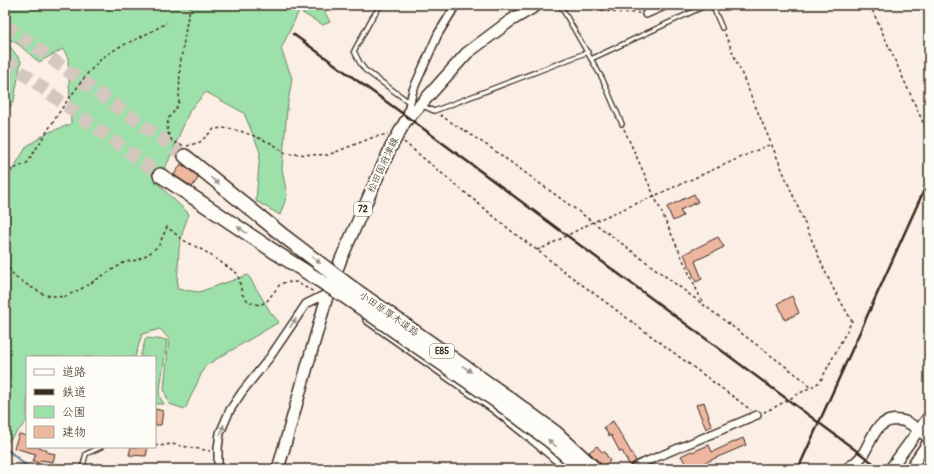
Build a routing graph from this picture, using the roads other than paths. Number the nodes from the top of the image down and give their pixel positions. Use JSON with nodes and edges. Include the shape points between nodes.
{"nodes":[{"id":1,"x":381,"y":5,"type":"edge"},
{"id":2,"x":537,"y":5,"type":"edge"},
{"id":3,"x":560,"y":5,"type":"edge"},
{"id":4,"x":667,"y":5,"type":"edge"},
{"id":5,"x":707,"y":5,"type":"edge"},
{"id":6,"x":712,"y":5,"type":"edge"},
{"id":7,"x":453,"y":6,"type":"edge"},
{"id":8,"x":646,"y":14,"type":"road end"},
{"id":9,"x":722,"y":28,"type":"road end"},
{"id":10,"x":588,"y":52,"type":"junction"},
{"id":11,"x":591,"y":59,"type":"junction"},
{"id":12,"x":416,"y":103,"type":"junction"},
{"id":13,"x":622,"y":124,"type":"road end"},
{"id":14,"x":185,"y":156,"type":"tunnel mouth"},
{"id":15,"x":160,"y":175,"type":"tunnel mouth"},
{"id":16,"x":328,"y":293,"type":"junction"},
{"id":17,"x":757,"y":415,"type":"road end"},
{"id":18,"x":929,"y":416,"type":"edge"},
{"id":19,"x":918,"y":430,"type":"junction"},
{"id":20,"x":929,"y":438,"type":"edge"},
{"id":21,"x":929,"y":441,"type":"edge"},
{"id":22,"x":99,"y":448,"type":"edge"},
{"id":23,"x":82,"y":469,"type":"edge"},
{"id":24,"x":218,"y":469,"type":"edge"},
{"id":25,"x":278,"y":469,"type":"edge"},
{"id":26,"x":567,"y":469,"type":"edge"},
{"id":27,"x":582,"y":469,"type":"edge"},
{"id":28,"x":595,"y":469,"type":"edge"},
{"id":29,"x":634,"y":469,"type":"edge"},
{"id":30,"x":847,"y":469,"type":"edge"},
{"id":31,"x":890,"y":469,"type":"edge"},
{"id":32,"x":910,"y":469,"type":"edge"}],
"edges":[{"from":1,"to":12,"type":"lane","via":[[354,51],[365,70]]},
{"from":2,"to":12,"type":"main road","name":"松田国府津線","number":"72","via":[[510,21],[467,53]]},
{"from":3,"to":10,"type":"lane"},
{"from":4,"to":8,"type":"street"},
{"from":5,"to":11,"type":"lane"},
{"from":6,"to":9,"type":"lane"},
{"from":7,"to":12,"type":"street","via":[[413,90]]},
{"from":10,"to":11,"type":"lane"},
{"from":10,"to":12,"type":"lane","via":[[434,111]]},
{"from":11,"to":13,"type":"lane"},
{"from":12,"to":16,"type":"main road","name":"松田国府津線","number":"72","via":[[387,156]]},
{"from":14,"to":28,"type":"highway","name":"小田原厚木道路","number":"E85","one_way":true,"bridge":true,"via":[[347,284],[556,433]]},
{"from":27,"to":15,"type":"highway","name":"小田原厚木道路","number":"E85","one_way":true,"bridge":true,"via":[[499,403],[341,294]]},
{"from":24,"to":16,"type":"street","one_way":true,"via":[[220,433],[236,400],[270,357],[306,304]]},
{"from":16,"to":25,"type":"main road","name":"松田国府津線","number":"72"},
{"from":16,"to":26,"type":"street","via":[[495,410],[530,436]]},
{"from":17,"to":29,"type":"street","via":[[638,465]]},
{"from":18,"to":19,"type":"street"},
{"from":19,"to":20,"type":"street"},
{"from":19,"to":30,"type":"street","via":[[903,420],[885,422],[876,430],[858,462]]},
{"from":19,"to":31,"type":"street"},
{"from":21,"to":32,"type":"street"},
{"from":22,"to":23,"type":"lane","via":[[86,454]]}]}
